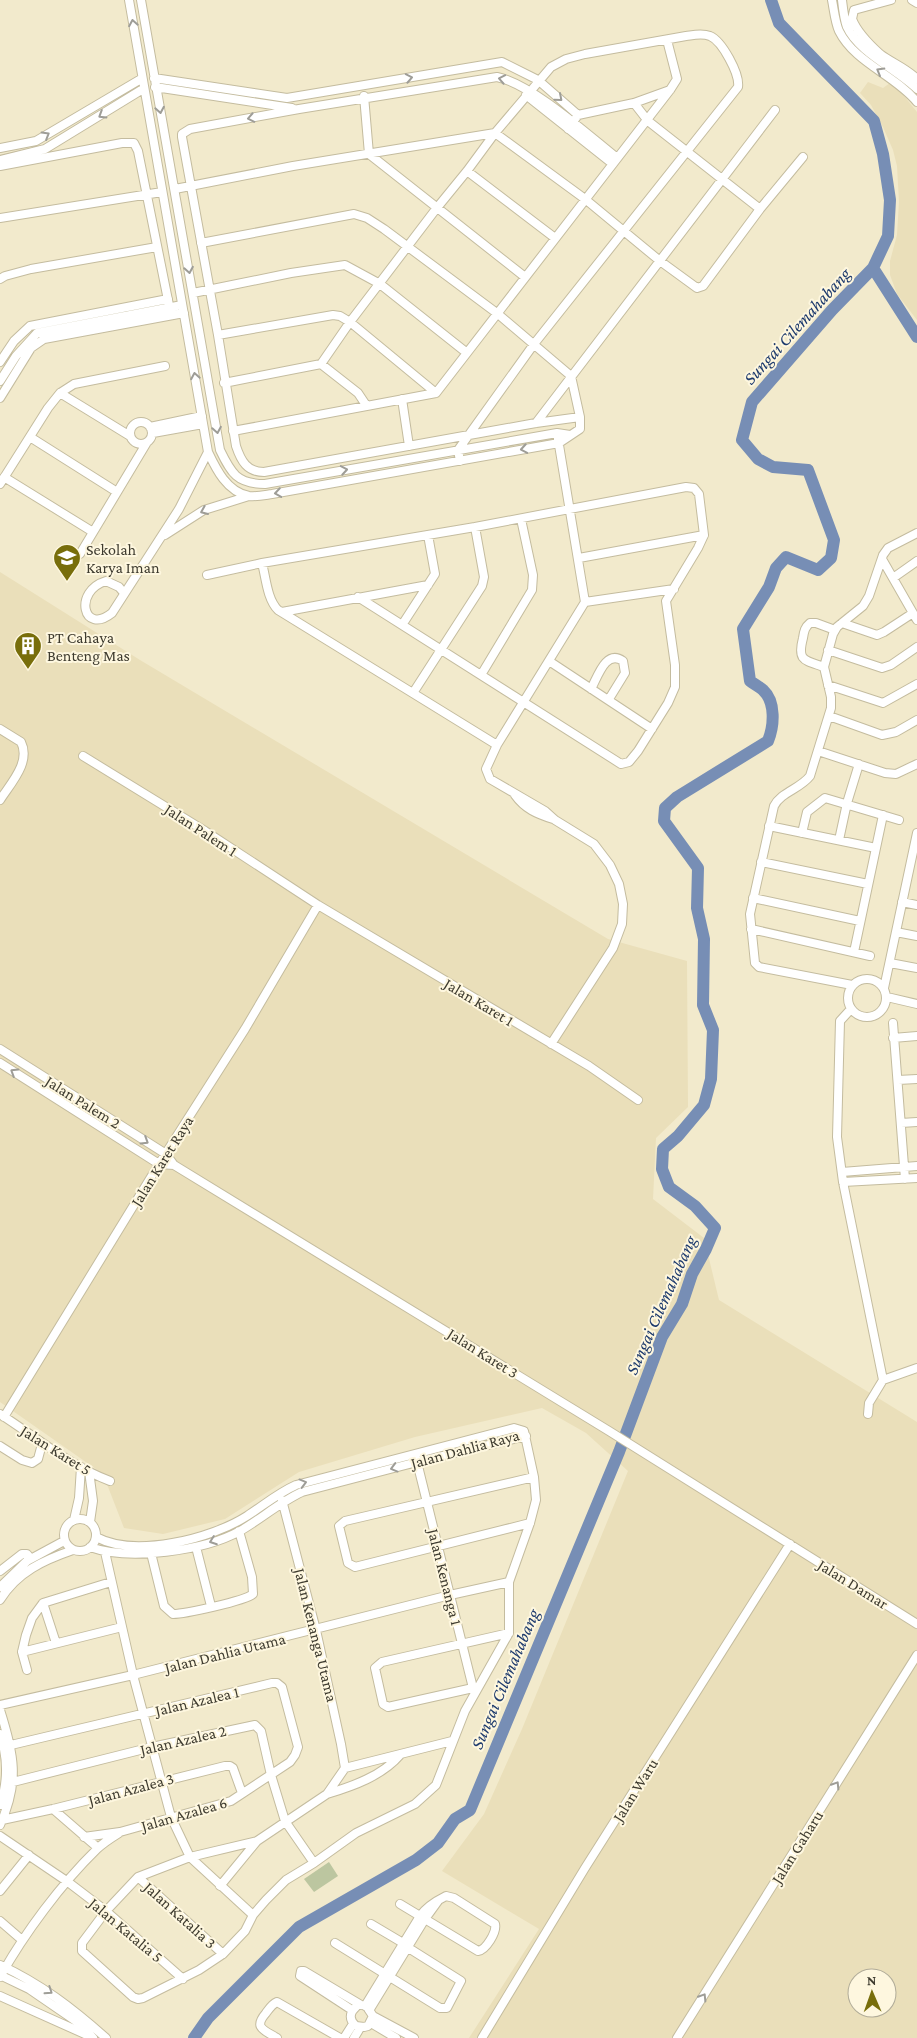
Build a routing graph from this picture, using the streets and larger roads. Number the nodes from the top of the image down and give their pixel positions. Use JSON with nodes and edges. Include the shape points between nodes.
{"nodes":[{"id":1,"x":129,"y":0,"type":"edge"},
{"id":2,"x":141,"y":0,"type":"edge"},
{"id":3,"x":832,"y":0,"type":"edge"},
{"id":4,"x":842,"y":0,"type":"edge"},
{"id":5,"x":890,"y":0,"type":"edge"},
{"id":6,"x":912,"y":0,"type":"edge"},
{"id":7,"x":917,"y":3,"type":"edge"},
{"id":8,"x":666,"y":40,"type":"junction"},
{"id":9,"x":147,"y":41,"type":"junction"},
{"id":10,"x":136,"y":42,"type":"junction"},
{"id":11,"x":154,"y":78,"type":"junction"},
{"id":12,"x":917,"y":79,"type":"edge"},
{"id":13,"x":141,"y":80,"type":"junction"},
{"id":14,"x":538,"y":80,"type":"junction"},
{"id":15,"x":155,"y":86,"type":"junction"},
{"id":16,"x":362,"y":87,"type":"junction"},
{"id":17,"x":143,"y":89,"type":"junction"},
{"id":18,"x":670,"y":90,"type":"junction"},
{"id":19,"x":917,"y":90,"type":"edge"},
{"id":20,"x":528,"y":93,"type":"junction"},
{"id":21,"x":364,"y":99,"type":"junction"},
{"id":22,"x":917,"y":102,"type":"edge"},
{"id":23,"x":634,"y":103,"type":"junction"},
{"id":24,"x":299,"y":109,"type":"junction"},
{"id":25,"x":775,"y":110,"type":"dead end"},
{"id":26,"x":578,"y":115,"type":"junction"},
{"id":27,"x":648,"y":121,"type":"junction"},
{"id":28,"x":570,"y":126,"type":"junction"},
{"id":29,"x":495,"y":133,"type":"junction"},
{"id":30,"x":0,"y":148,"type":"edge"},
{"id":31,"x":688,"y":152,"type":"junction"},
{"id":32,"x":41,"y":154,"type":"junction"},
{"id":33,"x":370,"y":154,"type":"junction"},
{"id":34,"x":803,"y":158,"type":"dead end"},
{"id":35,"x":0,"y":160,"type":"edge"},
{"id":36,"x":615,"y":161,"type":"junction"},
{"id":37,"x":0,"y":166,"type":"edge"},
{"id":38,"x":467,"y":171,"type":"junction"},
{"id":39,"x":723,"y":180,"type":"junction"},
{"id":40,"x":190,"y":186,"type":"junction"},
{"id":41,"x":175,"y":189,"type":"junction"},
{"id":42,"x":162,"y":192,"type":"junction"},
{"id":43,"x":146,"y":195,"type":"junction"},
{"id":44,"x":585,"y":199,"type":"junction"},
{"id":45,"x":178,"y":206,"type":"junction"},
{"id":46,"x":165,"y":208,"type":"junction"},
{"id":47,"x":436,"y":209,"type":"junction"},
{"id":48,"x":760,"y":209,"type":"junction"},
{"id":49,"x":0,"y":218,"type":"edge"},
{"id":50,"x":623,"y":230,"type":"junction"},
{"id":51,"x":555,"y":238,"type":"junction"},
{"id":52,"x":201,"y":243,"type":"junction"},
{"id":53,"x":157,"y":247,"type":"junction"},
{"id":54,"x":407,"y":247,"type":"junction"},
{"id":55,"x":660,"y":261,"type":"junction"},
{"id":56,"x":525,"y":277,"type":"junction"},
{"id":57,"x":0,"y":279,"type":"edge"},
{"id":58,"x":380,"y":284,"type":"junction"},
{"id":59,"x":210,"y":289,"type":"junction"},
{"id":60,"x":193,"y":293,"type":"junction"},
{"id":61,"x":168,"y":299,"type":"junction"},
{"id":62,"x":183,"y":309,"type":"junction"},
{"id":63,"x":170,"y":312,"type":"junction"},
{"id":64,"x":498,"y":314,"type":"junction"},
{"id":65,"x":115,"y":322,"type":"junction"},
{"id":66,"x":350,"y":322,"type":"junction"},
{"id":67,"x":60,"y":324,"type":"junction"},
{"id":68,"x":218,"y":335,"type":"junction"},
{"id":69,"x":534,"y":344,"type":"junction"},
{"id":70,"x":4,"y":348,"type":"edge"},
{"id":71,"x":467,"y":353,"type":"junction"},
{"id":72,"x":16,"y":356,"type":"junction"},
{"id":73,"x":204,"y":357,"type":"junction"},
{"id":74,"x":192,"y":359,"type":"junction"},
{"id":75,"x":0,"y":362,"type":"edge"},
{"id":76,"x":23,"y":362,"type":"junction"},
{"id":77,"x":322,"y":364,"type":"junction"},
{"id":78,"x":165,"y":366,"type":"dead end"},
{"id":79,"x":572,"y":376,"type":"junction"},
{"id":80,"x":0,"y":381,"type":"edge"},
{"id":81,"x":224,"y":383,"type":"junction"},
{"id":82,"x":60,"y":393,"type":"junction"},
{"id":83,"x":436,"y":393,"type":"junction"},
{"id":84,"x":0,"y":398,"type":"edge"},
{"id":85,"x":402,"y":399,"type":"junction"},
{"id":86,"x":366,"y":405,"type":"junction"},
{"id":87,"x":580,"y":417,"type":"junction"},
{"id":88,"x":202,"y":420,"type":"junction"},
{"id":89,"x":536,"y":423,"type":"junction"},
{"id":90,"x":151,"y":430,"type":"junction"},
{"id":91,"x":233,"y":431,"type":"junction"},
{"id":92,"x":557,"y":433,"type":"junction"},
{"id":93,"x":468,"y":435,"type":"junction"},
{"id":94,"x":570,"y":435,"type":"junction"},
{"id":95,"x":130,"y":436,"type":"junction"},
{"id":96,"x":30,"y":437,"type":"junction"},
{"id":97,"x":559,"y":443,"type":"junction"},
{"id":98,"x":146,"y":444,"type":"junction"},
{"id":99,"x":409,"y":446,"type":"junction"},
{"id":100,"x":458,"y":450,"type":"junction"},
{"id":101,"x":208,"y":452,"type":"junction"},
{"id":102,"x":425,"y":456,"type":"junction"},
{"id":103,"x":460,"y":461,"type":"junction"},
{"id":104,"x":375,"y":465,"type":"junction"},
{"id":105,"x":426,"y":467,"type":"junction"},
{"id":106,"x":264,"y":472,"type":"junction"},
{"id":107,"x":4,"y":476,"type":"junction"},
{"id":108,"x":378,"y":476,"type":"junction"},
{"id":109,"x":0,"y":484,"type":"edge"},
{"id":110,"x":265,"y":484,"type":"junction"},
{"id":111,"x":118,"y":492,"type":"junction"},
{"id":112,"x":250,"y":496,"type":"junction"},
{"id":113,"x":569,"y":510,"type":"junction"},
{"id":114,"x":521,"y":519,"type":"junction"},
{"id":115,"x":475,"y":527,"type":"junction"},
{"id":116,"x":93,"y":532,"type":"junction"},
{"id":117,"x":917,"y":533,"type":"edge"},
{"id":118,"x":428,"y":535,"type":"junction"},
{"id":119,"x":704,"y":535,"type":"junction"},
{"id":120,"x":163,"y":536,"type":"junction"},
{"id":121,"x":682,"y":539,"type":"junction"},
{"id":122,"x":698,"y":548,"type":"junction"},
{"id":123,"x":80,"y":554,"type":"dead end"},
{"id":124,"x":579,"y":558,"type":"junction"},
{"id":125,"x":882,"y":558,"type":"junction"},
{"id":126,"x":917,"y":561,"type":"edge"},
{"id":127,"x":262,"y":563,"type":"junction"},
{"id":128,"x":207,"y":575,"type":"dead end"},
{"id":129,"x":892,"y":578,"type":"junction"},
{"id":130,"x":428,"y":585,"type":"junction"},
{"id":131,"x":409,"y":588,"type":"junction"},
{"id":132,"x":674,"y":589,"type":"junction"},
{"id":133,"x":658,"y":592,"type":"junction"},
{"id":134,"x":124,"y":593,"type":"junction"},
{"id":135,"x":358,"y":597,"type":"junction"},
{"id":136,"x":420,"y":599,"type":"junction"},
{"id":137,"x":666,"y":601,"type":"junction"},
{"id":138,"x":585,"y":602,"type":"junction"},
{"id":139,"x":282,"y":612,"type":"junction"},
{"id":140,"x":915,"y":616,"type":"edge"},
{"id":141,"x":842,"y":623,"type":"junction"},
{"id":142,"x":402,"y":625,"type":"junction"},
{"id":143,"x":835,"y":630,"type":"junction"},
{"id":144,"x":917,"y":647,"type":"edge"},
{"id":145,"x":441,"y":650,"type":"junction"},
{"id":146,"x":828,"y":650,"type":"junction"},
{"id":147,"x":549,"y":661,"type":"junction"},
{"id":148,"x":824,"y":667,"type":"junction"},
{"id":149,"x":481,"y":675,"type":"junction"},
{"id":150,"x":828,"y":684,"type":"junction"},
{"id":151,"x":917,"y":684,"type":"edge"},
{"id":152,"x":591,"y":689,"type":"junction"},
{"id":153,"x":414,"y":693,"type":"junction"},
{"id":154,"x":609,"y":699,"type":"junction"},
{"id":155,"x":524,"y":702,"type":"junction"},
{"id":156,"x":828,"y":716,"type":"junction"},
{"id":157,"x":917,"y":720,"type":"edge"},
{"id":158,"x":0,"y":728,"type":"edge"},
{"id":159,"x":652,"y":728,"type":"junction"},
{"id":160,"x":497,"y":745,"type":"junction"},
{"id":161,"x":818,"y":751,"type":"junction"},
{"id":162,"x":83,"y":756,"type":"dead end"},
{"id":163,"x":859,"y":764,"type":"junction"},
{"id":164,"x":917,"y":764,"type":"edge"},
{"id":165,"x":0,"y":800,"type":"edge"},
{"id":166,"x":847,"y":803,"type":"junction"},
{"id":167,"x":882,"y":814,"type":"junction"},
{"id":168,"x":899,"y":820,"type":"dead end"},
{"id":169,"x":769,"y":826,"type":"junction"},
{"id":170,"x":802,"y":833,"type":"junction"},
{"id":171,"x":916,"y":838,"type":"edge"},
{"id":172,"x":839,"y":840,"type":"junction"},
{"id":173,"x":876,"y":848,"type":"junction"},
{"id":174,"x":761,"y":862,"type":"junction"},
{"id":175,"x":913,"y":872,"type":"edge"},
{"id":176,"x":868,"y":884,"type":"junction"},
{"id":177,"x":754,"y":898,"type":"junction"},
{"id":178,"x":902,"y":902,"type":"junction"},
{"id":179,"x":318,"y":905,"type":"junction"},
{"id":180,"x":917,"y":905,"type":"edge"},
{"id":181,"x":860,"y":921,"type":"junction"},
{"id":182,"x":751,"y":929,"type":"junction"},
{"id":183,"x":896,"y":932,"type":"junction"},
{"id":184,"x":917,"y":936,"type":"edge"},
{"id":185,"x":854,"y":952,"type":"junction"},
{"id":186,"x":870,"y":956,"type":"dead end"},
{"id":187,"x":890,"y":962,"type":"junction"},
{"id":188,"x":917,"y":968,"type":"edge"},
{"id":189,"x":852,"y":985,"type":"junction"},
{"id":190,"x":884,"y":988,"type":"junction"},
{"id":191,"x":887,"y":997,"type":"junction"},
{"id":192,"x":917,"y":1004,"type":"edge"},
{"id":193,"x":850,"y":1009,"type":"junction"},
{"id":194,"x":892,"y":1023,"type":"dead end"},
{"id":195,"x":917,"y":1036,"type":"edge"},
{"id":196,"x":893,"y":1038,"type":"junction"},
{"id":197,"x":551,"y":1044,"type":"junction"},
{"id":198,"x":0,"y":1050,"type":"edge"},
{"id":199,"x":0,"y":1063,"type":"edge"},
{"id":200,"x":917,"y":1079,"type":"edge"},
{"id":201,"x":898,"y":1080,"type":"junction"},
{"id":202,"x":638,"y":1100,"type":"dead end"},
{"id":203,"x":917,"y":1122,"type":"edge"},
{"id":204,"x":901,"y":1124,"type":"junction"},
{"id":205,"x":166,"y":1154,"type":"junction"},
{"id":206,"x":159,"y":1164,"type":"junction"},
{"id":207,"x":174,"y":1165,"type":"junction"},
{"id":208,"x":917,"y":1166,"type":"edge"},
{"id":209,"x":905,"y":1167,"type":"junction"},
{"id":210,"x":842,"y":1172,"type":"junction"},
{"id":211,"x":905,"y":1178,"type":"junction"},
{"id":212,"x":917,"y":1178,"type":"edge"},
{"id":213,"x":843,"y":1182,"type":"junction"},
{"id":214,"x":917,"y":1368,"type":"edge"},
{"id":215,"x":883,"y":1380,"type":"junction"},
{"id":216,"x":868,"y":1414,"type":"dead end"},
{"id":217,"x":2,"y":1416,"type":"edge"},
{"id":218,"x":42,"y":1444,"type":"junction"},
{"id":219,"x":0,"y":1446,"type":"edge"},
{"id":220,"x":416,"y":1458,"type":"junction"},
{"id":221,"x":81,"y":1467,"type":"junction"},
{"id":222,"x":89,"y":1471,"type":"junction"},
{"id":223,"x":534,"y":1477,"type":"junction"},
{"id":224,"x":110,"y":1481,"type":"dead end"},
{"id":225,"x":279,"y":1493,"type":"junction"},
{"id":226,"x":427,"y":1502,"type":"junction"},
{"id":227,"x":283,"y":1503,"type":"junction"},
{"id":228,"x":74,"y":1520,"type":"junction"},
{"id":229,"x":90,"y":1522,"type":"junction"},
{"id":230,"x":530,"y":1523,"type":"junction"},
{"id":231,"x":239,"y":1532,"type":"junction"},
{"id":232,"x":96,"y":1537,"type":"junction"},
{"id":233,"x":64,"y":1541,"type":"junction"},
{"id":234,"x":790,"y":1544,"type":"junction"},
{"id":235,"x":196,"y":1547,"type":"junction"},
{"id":236,"x":90,"y":1548,"type":"junction"},
{"id":237,"x":438,"y":1548,"type":"junction"},
{"id":238,"x":150,"y":1549,"type":"junction"},
{"id":239,"x":73,"y":1550,"type":"junction"},
{"id":240,"x":105,"y":1552,"type":"junction"},
{"id":241,"x":31,"y":1559,"type":"junction"},
{"id":242,"x":0,"y":1572,"type":"edge"},
{"id":243,"x":111,"y":1582,"type":"junction"},
{"id":244,"x":509,"y":1582,"type":"junction"},
{"id":245,"x":0,"y":1587,"type":"edge"},
{"id":246,"x":450,"y":1595,"type":"junction"},
{"id":247,"x":0,"y":1600,"type":"edge"},
{"id":248,"x":43,"y":1603,"type":"junction"},
{"id":249,"x":211,"y":1606,"type":"junction"},
{"id":250,"x":917,"y":1624,"type":"edge"},
{"id":251,"x":122,"y":1627,"type":"junction"},
{"id":252,"x":316,"y":1630,"type":"junction"},
{"id":253,"x":509,"y":1633,"type":"junction"},
{"id":254,"x":56,"y":1643,"type":"junction"},
{"id":255,"x":462,"y":1643,"type":"junction"},
{"id":256,"x":22,"y":1652,"type":"junction"},
{"id":257,"x":917,"y":1655,"type":"edge"},
{"id":258,"x":27,"y":1670,"type":"dead end"},
{"id":259,"x":133,"y":1675,"type":"junction"},
{"id":260,"x":474,"y":1689,"type":"junction"},
{"id":261,"x":0,"y":1704,"type":"edge"},
{"id":262,"x":0,"y":1710,"type":"edge"},
{"id":263,"x":143,"y":1713,"type":"junction"},
{"id":264,"x":0,"y":1734,"type":"edge"},
{"id":265,"x":452,"y":1742,"type":"junction"},
{"id":266,"x":11,"y":1745,"type":"junction"},
{"id":267,"x":152,"y":1747,"type":"junction"},
{"id":268,"x":2,"y":1754,"type":"edge"},
{"id":269,"x":400,"y":1755,"type":"junction"},
{"id":270,"x":345,"y":1768,"type":"junction"},
{"id":271,"x":271,"y":1775,"type":"junction"},
{"id":272,"x":161,"y":1781,"type":"junction"},
{"id":273,"x":13,"y":1782,"type":"junction"},
{"id":274,"x":242,"y":1793,"type":"junction"},
{"id":275,"x":328,"y":1794,"type":"junction"},
{"id":276,"x":0,"y":1805,"type":"edge"},
{"id":277,"x":53,"y":1809,"type":"junction"},
{"id":278,"x":171,"y":1816,"type":"junction"},
{"id":279,"x":285,"y":1821,"type":"junction"},
{"id":280,"x":1,"y":1822,"type":"edge"},
{"id":281,"x":120,"y":1832,"type":"junction"},
{"id":282,"x":0,"y":1836,"type":"edge"},
{"id":283,"x":84,"y":1837,"type":"junction"},
{"id":284,"x":257,"y":1841,"type":"junction"},
{"id":285,"x":98,"y":1848,"type":"junction"},
{"id":286,"x":29,"y":1855,"type":"junction"},
{"id":287,"x":190,"y":1858,"type":"junction"},
{"id":288,"x":314,"y":1863,"type":"junction"},
{"id":289,"x":138,"y":1876,"type":"junction"},
{"id":290,"x":68,"y":1882,"type":"junction"},
{"id":291,"x":220,"y":1886,"type":"junction"},
{"id":292,"x":0,"y":1891,"type":"edge"},
{"id":293,"x":400,"y":1904,"type":"dead end"},
{"id":294,"x":106,"y":1911,"type":"junction"},
{"id":295,"x":253,"y":1915,"type":"junction"},
{"id":296,"x":422,"y":1918,"type":"junction"},
{"id":297,"x":0,"y":1922,"type":"edge"},
{"id":298,"x":371,"y":1924,"type":"dead end"},
{"id":299,"x":22,"y":1940,"type":"junction"},
{"id":300,"x":335,"y":1943,"type":"dead end"},
{"id":301,"x":405,"y":1945,"type":"junction"},
{"id":302,"x":223,"y":1954,"type":"junction"},
{"id":303,"x":3,"y":1966,"type":"edge"},
{"id":304,"x":0,"y":1976,"type":"edge"},
{"id":305,"x":387,"y":1976,"type":"junction"},
{"id":306,"x":184,"y":1979,"type":"junction"},
{"id":307,"x":0,"y":1996,"type":"edge"},
{"id":308,"x":352,"y":2010,"type":"junction"},
{"id":309,"x":368,"y":2012,"type":"junction"},
{"id":310,"x":356,"y":2026,"type":"junction"},
{"id":311,"x":92,"y":2037,"type":"edge"},
{"id":312,"x":106,"y":2038,"type":"edge"},
{"id":313,"x":277,"y":2038,"type":"edge"},
{"id":314,"x":340,"y":2038,"type":"edge"},
{"id":315,"x":344,"y":2038,"type":"edge"},
{"id":316,"x":354,"y":2038,"type":"edge"},
{"id":317,"x":396,"y":2038,"type":"edge"},
{"id":318,"x":414,"y":2038,"type":"edge"},
{"id":319,"x":482,"y":2038,"type":"edge"},
{"id":320,"x":677,"y":2038,"type":"edge"}],
"edges":[{"from":10,"to":1,"type":"street","one_way":true},
{"from":2,"to":9,"type":"street"},
{"from":22,"to":3,"type":"street","one_way":true,"via":[[846,42],[838,30]]},
{"from":4,"to":19,"type":"street","via":[[847,27],[853,36],[877,60],[895,70]]},
{"from":5,"to":12,"type":"street","via":[[854,10],[852,19],[881,54]]},
{"from":6,"to":7,"type":"street"},
{"from":8,"to":14,"type":"street","via":[[566,59],[551,67]]},
{"from":8,"to":18,"type":"street","via":[[677,76]]},
{"from":8,"to":31,"type":"street","via":[[701,34],[710,36],[724,51],[738,80],[738,87]]},
{"from":9,"to":10,"type":"street"},
{"from":9,"to":11,"type":"street"},
{"from":10,"to":13,"type":"street"},
{"from":11,"to":15,"type":"street"},
{"from":11,"to":16,"type":"street","via":[[287,98]]},
{"from":13,"to":17,"type":"street"},
{"from":30,"to":13,"type":"street","one_way":true,"via":[[36,141]]},
{"from":16,"to":14,"type":"street","one_way":true,"via":[[497,61]]},
{"from":14,"to":20,"type":"street"},
{"from":14,"to":26,"type":"street","one_way":true},
{"from":15,"to":24,"type":"street"},
{"from":15,"to":41,"type":"street","one_way":true},
{"from":16,"to":21,"type":"street"},
{"from":17,"to":32,"type":"street","one_way":true},
{"from":17,"to":42,"type":"street"},
{"from":18,"to":23,"type":"street"},
{"from":18,"to":27,"type":"street"},
{"from":20,"to":21,"type":"street","one_way":true,"via":[[507,79],[497,77]]},
{"from":20,"to":28,"type":"street"},
{"from":20,"to":29,"type":"street"},
{"from":21,"to":24,"type":"street"},
{"from":21,"to":33,"type":"street"},
{"from":23,"to":26,"type":"street"},
{"from":23,"to":27,"type":"street"},
{"from":24,"to":40,"type":"street","one_way":true,"via":[[184,132],[182,137]]},
{"from":25,"to":39,"type":"street"},
{"from":26,"to":28,"type":"street"},
{"from":27,"to":31,"type":"street"},
{"from":27,"to":36,"type":"street"},
{"from":28,"to":36,"type":"street"},
{"from":29,"to":33,"type":"street"},
{"from":29,"to":38,"type":"street"},
{"from":29,"to":44,"type":"street"},
{"from":31,"to":39,"type":"street"},
{"from":31,"to":50,"type":"street"},
{"from":32,"to":35,"type":"street"},
{"from":32,"to":37,"type":"street"},
{"from":32,"to":43,"type":"street","via":[[132,142],[138,151]]},
{"from":33,"to":40,"type":"street"},
{"from":33,"to":47,"type":"street"},
{"from":34,"to":48,"type":"street"},
{"from":36,"to":44,"type":"street"},
{"from":38,"to":47,"type":"street"},
{"from":38,"to":51,"type":"street"},
{"from":39,"to":48,"type":"street"},
{"from":39,"to":55,"type":"street"},
{"from":40,"to":41,"type":"street"},
{"from":40,"to":52,"type":"street"},
{"from":41,"to":45,"type":"street"},
{"from":42,"to":43,"type":"street"},
{"from":42,"to":46,"type":"street"},
{"from":43,"to":49,"type":"street"},
{"from":43,"to":53,"type":"street"},
{"from":44,"to":50,"type":"street"},
{"from":44,"to":51,"type":"street"},
{"from":45,"to":46,"type":"street"},
{"from":45,"to":60,"type":"street","one_way":true},
{"from":46,"to":62,"type":"street"},
{"from":47,"to":54,"type":"street"},
{"from":47,"to":56,"type":"street"},
{"from":48,"to":55,"type":"street","via":[[703,286],[694,287]]},
{"from":50,"to":55,"type":"street"},
{"from":50,"to":69,"type":"street"},
{"from":51,"to":56,"type":"street"},
{"from":52,"to":54,"type":"street","via":[[354,214],[367,218]]},
{"from":52,"to":59,"type":"street"},
{"from":53,"to":57,"type":"street","via":[[31,269]]},
{"from":53,"to":61,"type":"street"},
{"from":54,"to":58,"type":"street"},
{"from":54,"to":64,"type":"street"},
{"from":55,"to":79,"type":"street"},
{"from":56,"to":64,"type":"street"},
{"from":58,"to":59,"type":"street","via":[[340,265]]},
{"from":58,"to":66,"type":"street"},
{"from":58,"to":71,"type":"street"},
{"from":59,"to":60,"type":"street"},
{"from":59,"to":68,"type":"street"},
{"from":60,"to":73,"type":"street"},
{"from":61,"to":63,"type":"street"},
{"from":61,"to":67,"type":"street"},
{"from":62,"to":63,"type":"street"},
{"from":62,"to":74,"type":"street"},
{"from":63,"to":65,"type":"street"},
{"from":64,"to":69,"type":"street"},
{"from":64,"to":71,"type":"street"},
{"from":65,"to":67,"type":"street"},
{"from":65,"to":76,"type":"street","via":[[44,339],[31,348]]},
{"from":66,"to":68,"type":"street","via":[[334,315]]},
{"from":66,"to":77,"type":"street"},
{"from":66,"to":83,"type":"street"},
{"from":67,"to":70,"type":"street","via":[[30,326]]},
{"from":67,"to":72,"type":"street","via":[[37,333]]},
{"from":68,"to":81,"type":"street"},
{"from":69,"to":79,"type":"street"},
{"from":69,"to":93,"type":"street"},
{"from":70,"to":72,"type":"street"},
{"from":70,"to":75,"type":"street"},
{"from":71,"to":83,"type":"street"},
{"from":72,"to":76,"type":"street"},
{"from":72,"to":80,"type":"street"},
{"from":73,"to":74,"type":"street"},
{"from":73,"to":110,"type":"street","one_way":true,"via":[[220,450],[238,479]]},
{"from":88,"to":74,"type":"street","one_way":true},
{"from":76,"to":84,"type":"street"},
{"from":77,"to":81,"type":"street"},
{"from":77,"to":86,"type":"street","via":[[358,393]]},
{"from":78,"to":82,"type":"street","via":[[74,384]]},
{"from":79,"to":87,"type":"street"},
{"from":79,"to":89,"type":"street"},
{"from":81,"to":91,"type":"street"},
{"from":82,"to":95,"type":"street"},
{"from":82,"to":96,"type":"street"},
{"from":83,"to":85,"type":"street"},
{"from":85,"to":86,"type":"street"},
{"from":85,"to":99,"type":"street"},
{"from":86,"to":91,"type":"street"},
{"from":87,"to":89,"type":"street"},
{"from":87,"to":94,"type":"street","via":[[580,428]]},
{"from":88,"to":90,"type":"street"},
{"from":88,"to":101,"type":"street"},
{"from":89,"to":93,"type":"street"},
{"from":90,"to":95,"type":"street","via":[[142,422],[137,423]]},
{"from":90,"to":98,"type":"street","via":[[151,439]]},
{"from":91,"to":106,"type":"street","via":[[244,464],[256,472]]},
{"from":92,"to":94,"type":"street"},
{"from":92,"to":97,"type":"street"},
{"from":92,"to":100,"type":"street"},
{"from":93,"to":99,"type":"street"},
{"from":93,"to":100,"type":"street"},
{"from":94,"to":97,"type":"street"},
{"from":95,"to":98,"type":"street","via":[[136,443]]},
{"from":96,"to":107,"type":"street"},
{"from":96,"to":111,"type":"street"},
{"from":97,"to":103,"type":"street","one_way":true},
{"from":97,"to":113,"type":"street"},
{"from":98,"to":111,"type":"street"},
{"from":99,"to":106,"type":"street"},
{"from":100,"to":102,"type":"street"},
{"from":100,"to":103,"type":"street"},
{"from":101,"to":112,"type":"street","via":[[219,475],[238,491]]},
{"from":101,"to":120,"type":"street"},
{"from":102,"to":104,"type":"street"},
{"from":102,"to":105,"type":"street"},
{"from":103,"to":105,"type":"street"},
{"from":104,"to":108,"type":"street"},
{"from":110,"to":104,"type":"street","one_way":true},
{"from":105,"to":108,"type":"street"},
{"from":106,"to":110,"type":"street"},
{"from":107,"to":109,"type":"street"},
{"from":107,"to":116,"type":"street"},
{"from":108,"to":112,"type":"street","one_way":true},
{"from":111,"to":116,"type":"street"},
{"from":112,"to":120,"type":"street","one_way":true,"via":[[204,510]]},
{"from":113,"to":114,"type":"street"},
{"from":113,"to":119,"type":"street","via":[[691,487],[699,494]]},
{"from":113,"to":124,"type":"street"},
{"from":114,"to":115,"type":"street"},
{"from":114,"to":149,"type":"street","via":[[533,575],[532,590]]},
{"from":115,"to":118,"type":"street"},
{"from":115,"to":145,"type":"street","via":[[484,582]]},
{"from":116,"to":123,"type":"street"},
{"from":117,"to":125,"type":"street","via":[[888,548]]},
{"from":118,"to":127,"type":"street"},
{"from":118,"to":130,"type":"street","via":[[435,574]]},
{"from":119,"to":121,"type":"street"},
{"from":119,"to":122,"type":"street"},
{"from":120,"to":134,"type":"street"},
{"from":121,"to":122,"type":"street"},
{"from":121,"to":124,"type":"street"},
{"from":122,"to":132,"type":"street"},
{"from":124,"to":138,"type":"street"},
{"from":125,"to":129,"type":"street"},
{"from":125,"to":141,"type":"street","via":[[870,596]]},
{"from":126,"to":129,"type":"street"},
{"from":127,"to":128,"type":"street"},
{"from":127,"to":139,"type":"street","via":[[273,604]]},
{"from":129,"to":140,"type":"street"},
{"from":130,"to":131,"type":"street"},
{"from":130,"to":136,"type":"street"},
{"from":131,"to":135,"type":"street"},
{"from":131,"to":136,"type":"street"},
{"from":132,"to":133,"type":"street"},
{"from":132,"to":137,"type":"street"},
{"from":133,"to":137,"type":"street"},
{"from":133,"to":138,"type":"street"},
{"from":134,"to":134,"type":"street","via":[[106,581],[96,584],[85,602],[85,611],[94,618],[103,619],[112,613]]},
{"from":135,"to":139,"type":"street"},
{"from":135,"to":142,"type":"street"},
{"from":136,"to":142,"type":"street"},
{"from":137,"to":159,"type":"street","via":[[675,687]]},
{"from":138,"to":147,"type":"street"},
{"from":139,"to":153,"type":"street"},
{"from":140,"to":141,"type":"street","via":[[877,634]]},
{"from":141,"to":143,"type":"street"},
{"from":142,"to":145,"type":"street"},
{"from":143,"to":146,"type":"street"},
{"from":143,"to":148,"type":"street","via":[[816,623],[806,626],[800,656]]},
{"from":144,"to":146,"type":"street","via":[[882,668]]},
{"from":145,"to":149,"type":"street"},
{"from":145,"to":153,"type":"street"},
{"from":146,"to":148,"type":"street"},
{"from":147,"to":152,"type":"street"},
{"from":147,"to":155,"type":"street"},
{"from":148,"to":150,"type":"street"},
{"from":149,"to":155,"type":"street"},
{"from":150,"to":151,"type":"street","via":[[883,702]]},
{"from":150,"to":156,"type":"street","via":[[831,708]]},
{"from":152,"to":154,"type":"street"},
{"from":152,"to":154,"type":"street","via":[[606,662],[618,657],[623,661],[625,672]]},
{"from":153,"to":160,"type":"street"},
{"from":154,"to":159,"type":"street"},
{"from":155,"to":159,"type":"street","via":[[621,764],[629,762]]},
{"from":155,"to":160,"type":"street"},
{"from":156,"to":157,"type":"street","via":[[882,735],[896,732]]},
{"from":156,"to":161,"type":"street"},
{"from":158,"to":165,"type":"street","via":[[21,742],[25,756]]},
{"from":160,"to":197,"type":"street","via":[[486,766],[487,776],[594,844],[610,865],[624,904],[622,924],[612,948]]},
{"from":161,"to":163,"type":"street"},
{"from":161,"to":169,"type":"street","via":[[805,782],[777,800]]},
{"from":162,"to":179,"type":"street","name":"Jalan Palem 1"},
{"from":163,"to":164,"type":"street","via":[[896,774]]},
{"from":163,"to":166,"type":"street"},
{"from":166,"to":167,"type":"street"},
{"from":166,"to":170,"type":"street","via":[[825,798],[807,812]]},
{"from":166,"to":172,"type":"street"},
{"from":167,"to":168,"type":"street"},
{"from":167,"to":173,"type":"street"},
{"from":169,"to":170,"type":"street"},
{"from":169,"to":174,"type":"street"},
{"from":170,"to":172,"type":"street"},
{"from":171,"to":175,"type":"street"},
{"from":172,"to":173,"type":"street"},
{"from":173,"to":176,"type":"street"},
{"from":174,"to":176,"type":"street"},
{"from":174,"to":177,"type":"street"},
{"from":175,"to":178,"type":"street"},
{"from":176,"to":181,"type":"street"},
{"from":177,"to":181,"type":"street"},
{"from":177,"to":182,"type":"street"},
{"from":178,"to":180,"type":"street"},
{"from":178,"to":183,"type":"street"},
{"from":179,"to":197,"type":"street","name":"Jalan Karet 1"},
{"from":179,"to":205,"type":"street","name":"Jalan Karet Raya"},
{"from":181,"to":185,"type":"street"},
{"from":182,"to":185,"type":"street"},
{"from":182,"to":189,"type":"street","via":[[755,963],[759,967]]},
{"from":183,"to":184,"type":"street"},
{"from":183,"to":187,"type":"street"},
{"from":185,"to":186,"type":"street"},
{"from":187,"to":188,"type":"street"},
{"from":187,"to":190,"type":"street"},
{"from":189,"to":190,"type":"street","via":[[865,978],[879,982]]},
{"from":189,"to":193,"type":"street","via":[[847,1001]]},
{"from":190,"to":191,"type":"street"},
{"from":191,"to":192,"type":"street"},
{"from":191,"to":193,"type":"street","via":[[880,1012],[873,1016],[864,1017]]},
{"from":193,"to":210,"type":"street","via":[[840,1021],[837,1137]]},
{"from":194,"to":196,"type":"street"},
{"from":195,"to":196,"type":"street"},
{"from":196,"to":201,"type":"street"},
{"from":197,"to":202,"type":"street","name":"Jalan Karet 1"},
{"from":198,"to":205,"type":"street","name":"Jalan Palem 2","one_way":true},
{"from":206,"to":199,"type":"street","name":"Jalan Palem 2","one_way":true},
{"from":200,"to":201,"type":"street"},
{"from":201,"to":204,"type":"street"},
{"from":203,"to":204,"type":"street"},
{"from":204,"to":209,"type":"street"},
{"from":205,"to":206,"type":"street","name":"Jalan Karet Raya"},
{"from":205,"to":207,"type":"street","name":"Jalan Karet 3"},
{"from":206,"to":207,"type":"street","name":"Jalan Karet 3"},
{"from":206,"to":217,"type":"street","name":"Jalan Karet Raya"},
{"from":207,"to":234,"type":"street","name":"Jalan Karet 3"},
{"from":208,"to":209,"type":"street"},
{"from":209,"to":210,"type":"street"},
{"from":209,"to":211,"type":"street"},
{"from":210,"to":213,"type":"street"},
{"from":211,"to":212,"type":"street"},
{"from":211,"to":213,"type":"street"},
{"from":213,"to":215,"type":"street"},
{"from":214,"to":215,"type":"street"},
{"from":215,"to":216,"type":"street","via":[[869,1404]]},
{"from":217,"to":218,"type":"street","name":"Jalan Karet 5"},
{"from":218,"to":219,"type":"street","via":[[38,1459],[32,1463]]},
{"from":218,"to":221,"type":"street","name":"Jalan Karet 5"},
{"from":220,"to":223,"type":"street","name":"Jalan Dahlia Raya","via":[[526,1436]]},
{"from":225,"to":220,"type":"street","name":"Jalan Dahlia Raya","one_way":true,"via":[[296,1485]]},
{"from":220,"to":226,"type":"street","name":"Jalan Kenanga 1"},
{"from":220,"to":227,"type":"street","name":"Jalan Dahlia Raya","one_way":true,"via":[[302,1492]]},
{"from":221,"to":222,"type":"street","name":"Jalan Karet 5"},
{"from":221,"to":228,"type":"street"},
{"from":222,"to":224,"type":"street","name":"Jalan Karet 5"},
{"from":222,"to":229,"type":"street","via":[[93,1500]]},
{"from":223,"to":226,"type":"street"},
{"from":223,"to":230,"type":"street","via":[[536,1500]]},
{"from":225,"to":227,"type":"street","name":"Jalan Kenanga Utama"},
{"from":225,"to":238,"type":"street","name":"Jalan Dahlia Raya","via":[[226,1527]]},
{"from":226,"to":237,"type":"street","name":"Jalan Kenanga 1"},
{"from":226,"to":237,"type":"street","via":[[345,1520],[339,1528],[348,1563],[352,1567]]},
{"from":227,"to":231,"type":"street","name":"Jalan Dahlia Raya"},
{"from":227,"to":252,"type":"street","name":"Jalan Kenanga Utama"},
{"from":228,"to":229,"type":"street"},
{"from":228,"to":233,"type":"street","via":[[65,1528]]},
{"from":229,"to":232,"type":"street"},
{"from":230,"to":237,"type":"street"},
{"from":230,"to":244,"type":"street"},
{"from":231,"to":235,"type":"street","name":"Jalan Dahlia Raya","one_way":true},
{"from":231,"to":249,"type":"street","via":[[252,1577],[253,1594]]},
{"from":232,"to":236,"type":"street"},
{"from":232,"to":238,"type":"street","name":"Jalan Dahlia Raya"},
{"from":233,"to":239,"type":"street"},
{"from":233,"to":241,"type":"street"},
{"from":234,"to":250,"type":"street","name":"Jalan Damar"},
{"from":234,"to":319,"type":"street","name":"Jalan Waru","via":[[585,1868]]},
{"from":235,"to":238,"type":"street","name":"Jalan Dahlia Raya"},
{"from":235,"to":249,"type":"street"},
{"from":236,"to":239,"type":"street"},
{"from":236,"to":240,"type":"street","name":"Jalan Dahlia Raya"},
{"from":237,"to":246,"type":"street","name":"Jalan Kenanga 1"},
{"from":238,"to":240,"type":"street","name":"Jalan Dahlia Raya"},
{"from":238,"to":249,"type":"street","via":[[168,1611],[179,1614]]},
{"from":239,"to":247,"type":"street","via":[[47,1558],[31,1568],[9,1587]]},
{"from":240,"to":243,"type":"street"},
{"from":241,"to":242,"type":"street","via":[[22,1554]]},
{"from":241,"to":245,"type":"street"},
{"from":243,"to":248,"type":"street"},
{"from":243,"to":251,"type":"street"},
{"from":244,"to":246,"type":"street","name":"Jalan Dahlia Utama"},
{"from":244,"to":253,"type":"street"},
{"from":246,"to":252,"type":"street","name":"Jalan Dahlia Utama"},
{"from":246,"to":255,"type":"street","name":"Jalan Kenanga 1"},
{"from":248,"to":254,"type":"street"},
{"from":248,"to":256,"type":"street","via":[[28,1626]]},
{"from":251,"to":254,"type":"street"},
{"from":251,"to":259,"type":"street"},
{"from":252,"to":259,"type":"street","name":"Jalan Dahlia Utama"},
{"from":252,"to":270,"type":"street","name":"Jalan Kenanga Utama"},
{"from":253,"to":255,"type":"street"},
{"from":253,"to":260,"type":"street"},
{"from":254,"to":256,"type":"street"},
{"from":255,"to":260,"type":"street","name":"Jalan Kenanga 1"},
{"from":255,"to":260,"type":"street","via":[[379,1663],[375,1668],[383,1704],[392,1707]]},
{"from":256,"to":258,"type":"street"},
{"from":320,"to":257,"type":"street","name":"Jalan Gaharu","one_way":true},
{"from":259,"to":261,"type":"street","name":"Jalan Dahlia Utama"},
{"from":259,"to":263,"type":"street"},
{"from":260,"to":265,"type":"street"},
{"from":262,"to":266,"type":"street"},
{"from":263,"to":266,"type":"street","name":"Jalan Azalea 1"},
{"from":263,"to":267,"type":"street"},
{"from":263,"to":271,"type":"street","name":"Jalan Azalea 1","via":[[278,1684],[282,1687],[298,1752]]},
{"from":264,"to":268,"type":"street"},
{"from":265,"to":269,"type":"street"},
{"from":265,"to":288,"type":"street","via":[[440,1778],[430,1792],[415,1804],[356,1833]]},
{"from":266,"to":273,"type":"street"},
{"from":267,"to":271,"type":"street","name":"Jalan Azalea 2","via":[[255,1725],[261,1731]]},
{"from":267,"to":272,"type":"street"},
{"from":267,"to":273,"type":"street","name":"Jalan Azalea 2"},
{"from":268,"to":276,"type":"street","via":[[6,1781]]},
{"from":269,"to":270,"type":"street"},
{"from":269,"to":275,"type":"street","via":[[384,1769]]},
{"from":270,"to":275,"type":"street"},
{"from":271,"to":274,"type":"street","name":"Jalan Azalea 6"},
{"from":271,"to":279,"type":"street","name":"Jalan Azalea 2"},
{"from":272,"to":274,"type":"street","name":"Jalan Azalea 3","via":[[230,1766]]},
{"from":272,"to":277,"type":"street","name":"Jalan Azalea 3"},
{"from":272,"to":278,"type":"street"},
{"from":273,"to":280,"type":"street"},
{"from":274,"to":278,"type":"street","name":"Jalan Azalea 6","via":[[226,1803]]},
{"from":275,"to":279,"type":"street"},
{"from":277,"to":280,"type":"street","name":"Jalan Azalea 3"},
{"from":277,"to":283,"type":"street"},
{"from":278,"to":281,"type":"street","name":"Jalan Azalea 6"},
{"from":278,"to":287,"type":"street"},
{"from":279,"to":284,"type":"street"},
{"from":279,"to":288,"type":"street","name":"Jalan Azalea 2"},
{"from":281,"to":283,"type":"street","name":"Jalan Azalea 6"},
{"from":281,"to":285,"type":"street","name":"Jalan Azalea 6"},
{"from":282,"to":286,"type":"street","name":"Jalan Katalia 5"},
{"from":283,"to":285,"type":"street"},
{"from":284,"to":287,"type":"street"},
{"from":284,"to":291,"type":"street"},
{"from":285,"to":290,"type":"street","name":"Jalan Azalea 6"},
{"from":286,"to":290,"type":"street","name":"Jalan Katalia 5"},
{"from":286,"to":292,"type":"street"},
{"from":287,"to":289,"type":"street"},
{"from":287,"to":291,"type":"street"},
{"from":288,"to":295,"type":"street","via":[[286,1880]]},
{"from":289,"to":294,"type":"street"},
{"from":289,"to":302,"type":"street","name":"Jalan Katalia 3"},
{"from":290,"to":294,"type":"street","name":"Jalan Katalia 5"},
{"from":290,"to":299,"type":"street","name":"Jalan Azalea 6"},
{"from":291,"to":295,"type":"street"},
{"from":293,"to":296,"type":"street"},
{"from":294,"to":306,"type":"street","name":"Jalan Katalia 5"},
{"from":294,"to":306,"type":"street","via":[[81,1948],[126,1990],[138,1999]]},
{"from":295,"to":302,"type":"street","via":[[245,1931]]},
{"from":296,"to":296,"type":"street","via":[[424,1910],[450,1896],[495,1924],[496,1930],[484,1949],[478,1951]]},
{"from":296,"to":301,"type":"street"},
{"from":297,"to":299,"type":"street"},
{"from":298,"to":301,"type":"street"},
{"from":299,"to":303,"type":"street","name":"Jalan Azalea 6"},
{"from":300,"to":305,"type":"street"},
{"from":301,"to":305,"type":"street"},
{"from":301,"to":305,"type":"street","via":[[462,1983],[446,2008],[440,2008]]},
{"from":302,"to":306,"type":"street"},
{"from":303,"to":304,"type":"street","name":"Jalan Azalea 6"},
{"from":303,"to":312,"type":"street","one_way":true,"via":[[62,2000]]},
{"from":304,"to":311,"type":"street","via":[[29,1988],[80,2024]]},
{"from":305,"to":309,"type":"street"},
{"from":307,"to":311,"type":"street"},
{"from":308,"to":309,"type":"street"},
{"from":308,"to":309,"type":"street","via":[[300,1976],[302,1972]]},
{"from":308,"to":310,"type":"street","via":[[350,2015]]},
{"from":309,"to":310,"type":"street","via":[[368,2026]]},
{"from":309,"to":317,"type":"street"},
{"from":309,"to":318,"type":"street"},
{"from":310,"to":315,"type":"street"},
{"from":310,"to":316,"type":"street"},
{"from":313,"to":314,"type":"street","via":[[261,2028],[260,2020],[275,2003],[280,2002]]}]}
